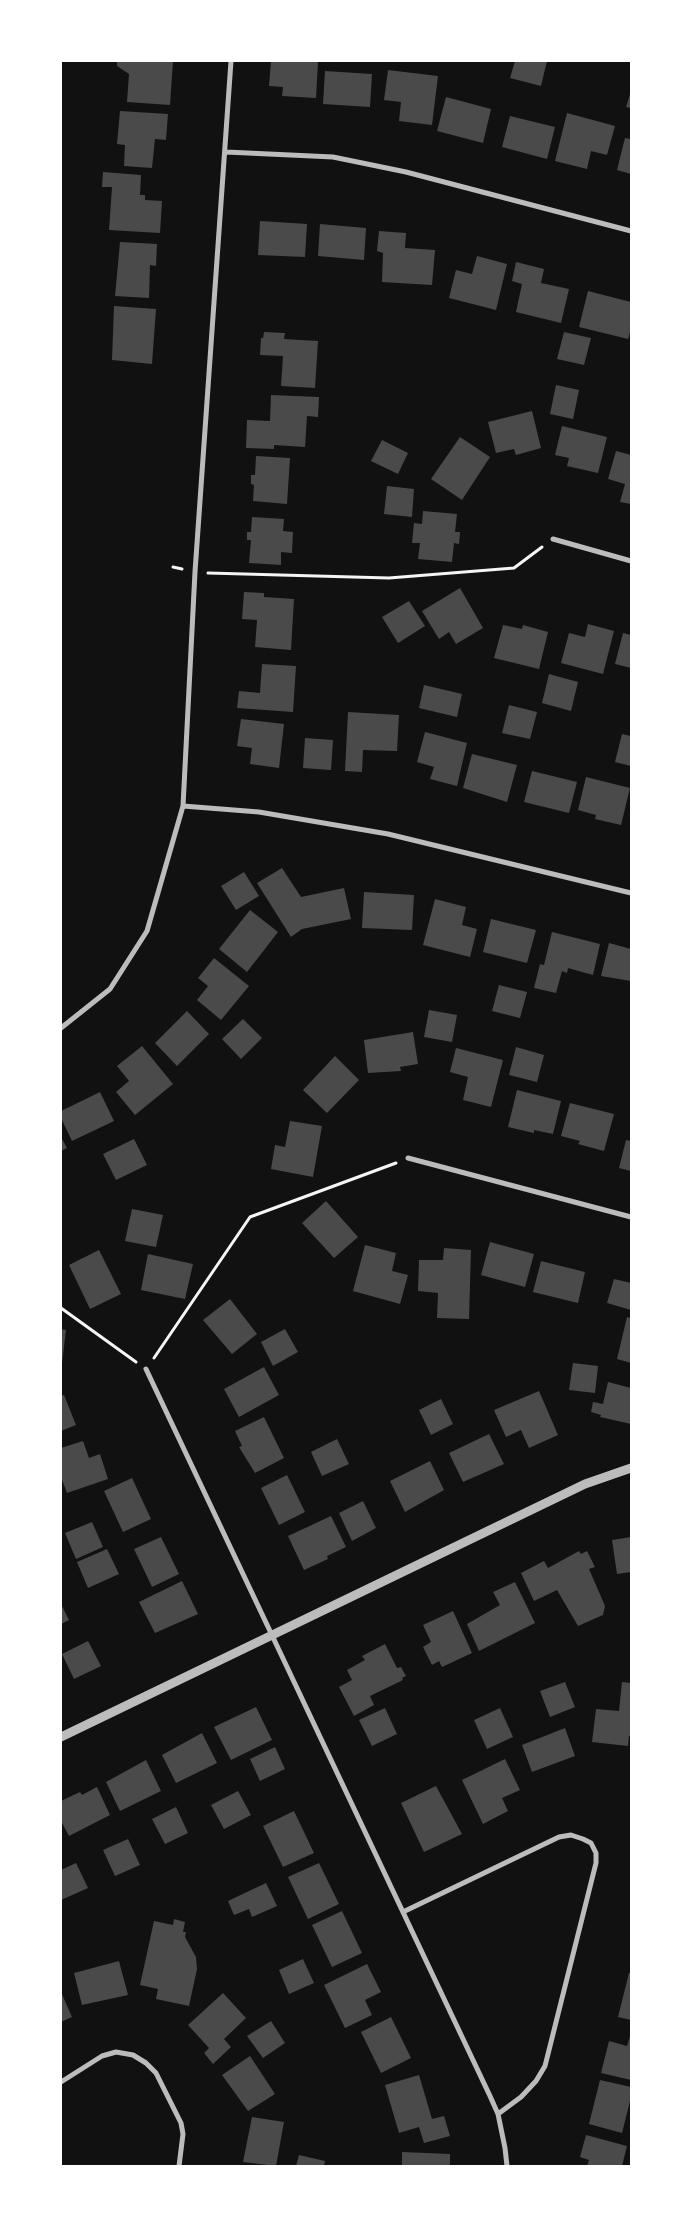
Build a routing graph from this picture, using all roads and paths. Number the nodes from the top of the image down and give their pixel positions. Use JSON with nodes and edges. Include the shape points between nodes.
{"nodes":[{"id":1,"x":231,"y":61,"type":"edge"},
{"id":2,"x":226,"y":152,"type":"junction"},
{"id":3,"x":631,"y":231,"type":"edge"},
{"id":4,"x":553,"y":539,"type":"joint"},
{"id":5,"x":631,"y":560,"type":"edge"},
{"id":6,"x":173,"y":567,"type":"dead end"},
{"id":7,"x":195,"y":572,"type":"junction"},
{"id":8,"x":183,"y":806,"type":"junction"},
{"id":9,"x":631,"y":893,"type":"edge"},
{"id":10,"x":61,"y":1028,"type":"edge"},
{"id":11,"x":408,"y":1158,"type":"joint"},
{"id":12,"x":631,"y":1216,"type":"edge"},
{"id":13,"x":61,"y":1308,"type":"edge"},
{"id":14,"x":146,"y":1369,"type":"junction"},
{"id":15,"x":631,"y":1468,"type":"edge"},
{"id":16,"x":271,"y":1634,"type":"junction"},
{"id":17,"x":61,"y":1737,"type":"edge"},
{"id":18,"x":405,"y":1911,"type":"junction"},
{"id":19,"x":61,"y":2082,"type":"edge"},
{"id":20,"x":498,"y":2114,"type":"junction"},
{"id":21,"x":179,"y":2166,"type":"edge"},
{"id":22,"x":506,"y":2166,"type":"edge"}],
"edges":[{"from":1,"to":2,"type":"street"},
{"from":2,"to":3,"type":"street","via":[[334,157],[406,172]]},
{"from":2,"to":7,"type":"street"},
{"from":4,"to":5,"type":"street"},
{"from":4,"to":7,"type":"path","via":[[514,568],[390,578],[232,576]]},
{"from":6,"to":7,"type":"path"},
{"from":7,"to":8,"type":"street"},
{"from":8,"to":9,"type":"street","via":[[259,812],[388,834]]},
{"from":8,"to":10,"type":"street","via":[[148,931],[110,989]]},
{"from":11,"to":12,"type":"street"},
{"from":11,"to":14,"type":"path","via":[[250,1217]]},
{"from":13,"to":14,"type":"path"},
{"from":14,"to":16,"type":"street"},
{"from":15,"to":16,"type":"street","via":[[585,1484]]},
{"from":16,"to":17,"type":"street"},
{"from":16,"to":18,"type":"street"},
{"from":18,"to":20,"type":"street"},
{"from":18,"to":20,"type":"street","via":[[558,1837],[571,1835],[583,1839],[591,1843],[596,1853],[544,2066],[536,2081]]},
{"from":19,"to":21,"type":"street","via":[[102,2056],[116,2052],[133,2055],[146,2063],[156,2073],[182,2123]]},
{"from":20,"to":22,"type":"street"}]}
